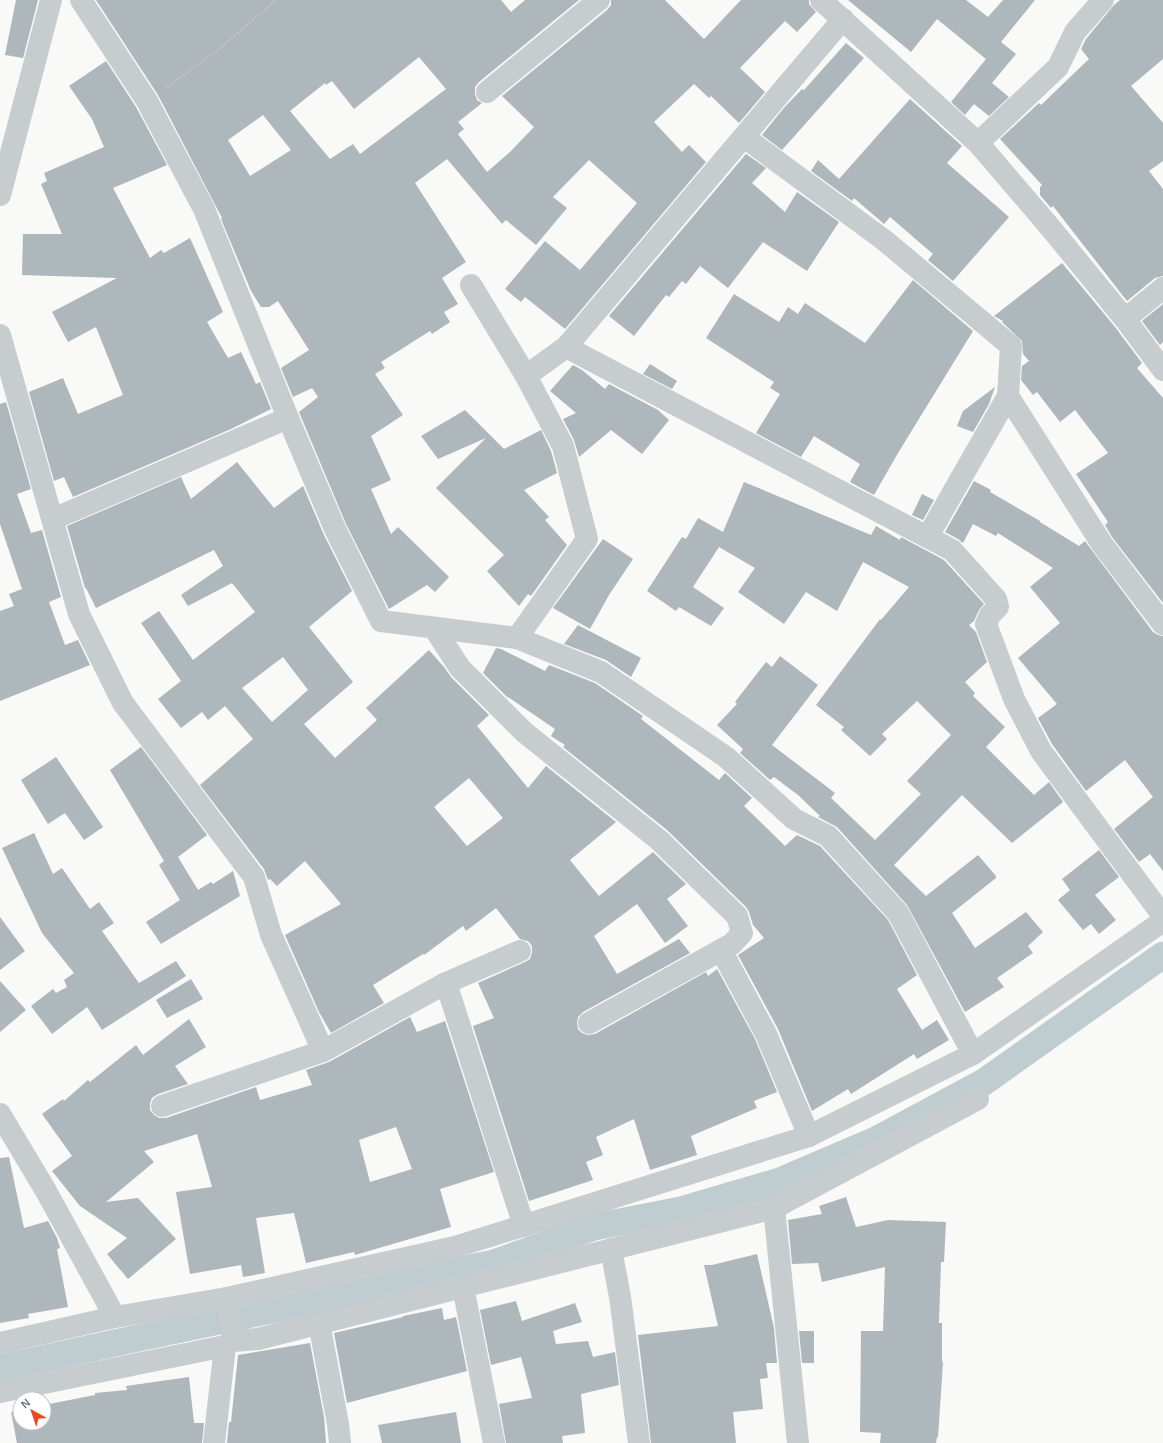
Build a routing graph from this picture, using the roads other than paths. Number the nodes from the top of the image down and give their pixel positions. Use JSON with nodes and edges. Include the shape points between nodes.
{"nodes":[{"id":1,"x":51,"y":0,"type":"edge"},
{"id":2,"x":81,"y":0,"type":"edge"},
{"id":3,"x":599,"y":0,"type":"edge"},
{"id":4,"x":821,"y":0,"type":"edge"},
{"id":5,"x":1104,"y":0,"type":"edge"},
{"id":6,"x":843,"y":20,"type":"junction"},
{"id":7,"x":487,"y":92,"type":"dead end"},
{"id":8,"x":744,"y":137,"type":"junction"},
{"id":9,"x":978,"y":143,"type":"junction"},
{"id":10,"x":0,"y":195,"type":"edge"},
{"id":11,"x":471,"y":285,"type":"dead end"},
{"id":12,"x":1163,"y":288,"type":"edge"},
{"id":13,"x":1125,"y":319,"type":"junction"},
{"id":14,"x":0,"y":335,"type":"edge"},
{"id":15,"x":566,"y":347,"type":"junction"},
{"id":16,"x":1163,"y":370,"type":"edge"},
{"id":17,"x":526,"y":376,"type":"junction"},
{"id":18,"x":1008,"y":396,"type":"junction"},
{"id":19,"x":288,"y":418,"type":"junction"},
{"id":20,"x":53,"y":518,"type":"junction"},
{"id":21,"x":928,"y":536,"type":"junction"},
{"id":22,"x":1163,"y":624,"type":"edge"},
{"id":23,"x":434,"y":628,"type":"junction"},
{"id":24,"x":517,"y":638,"type":"junction"},
{"id":25,"x":1163,"y":916,"type":"edge"},
{"id":26,"x":1163,"y":921,"type":"edge"},
{"id":27,"x":721,"y":950,"type":"junction"},
{"id":28,"x":520,"y":951,"type":"dead end"},
{"id":29,"x":446,"y":983,"type":"junction"},
{"id":30,"x":589,"y":1023,"type":"dead end"},
{"id":31,"x":323,"y":1051,"type":"junction"},
{"id":32,"x":973,"y":1054,"type":"junction"},
{"id":33,"x":978,"y":1099,"type":"dead end"},
{"id":34,"x":162,"y":1106,"type":"dead end"},
{"id":35,"x":0,"y":1114,"type":"edge"},
{"id":36,"x":809,"y":1136,"type":"junction"},
{"id":37,"x":774,"y":1208,"type":"junction"},
{"id":38,"x":524,"y":1226,"type":"junction"},
{"id":39,"x":611,"y":1249,"type":"junction"},
{"id":40,"x":463,"y":1287,"type":"junction"},
{"id":41,"x":115,"y":1317,"type":"junction"},
{"id":42,"x":319,"y":1323,"type":"junction"},
{"id":43,"x":229,"y":1325,"type":"junction"},
{"id":44,"x":0,"y":1343,"type":"edge"},
{"id":45,"x":0,"y":1392,"type":"edge"},
{"id":46,"x":214,"y":1443,"type":"edge"},
{"id":47,"x":340,"y":1443,"type":"edge"},
{"id":48,"x":494,"y":1443,"type":"edge"},
{"id":49,"x":639,"y":1443,"type":"edge"},
{"id":50,"x":798,"y":1443,"type":"edge"}],
"edges":[{"from":1,"to":10,"type":"street"},
{"from":2,"to":19,"type":"street","via":[[148,101],[204,209]]},
{"from":3,"to":7,"type":"street"},
{"from":4,"to":6,"type":"street"},
{"from":5,"to":9,"type":"street","via":[[1075,32],[1058,67]]},
{"from":6,"to":8,"type":"street"},
{"from":6,"to":9,"type":"street"},
{"from":8,"to":15,"type":"street"},
{"from":8,"to":18,"type":"street","via":[[884,240],[1011,346]]},
{"from":9,"to":13,"type":"street"},
{"from":11,"to":17,"type":"street"},
{"from":12,"to":13,"type":"street"},
{"from":13,"to":16,"type":"street"},
{"from":14,"to":20,"type":"street"},
{"from":15,"to":17,"type":"street"},
{"from":15,"to":21,"type":"street"},
{"from":17,"to":24,"type":"street","via":[[563,446],[587,539]]},
{"from":18,"to":21,"type":"street"},
{"from":18,"to":22,"type":"street","via":[[1102,544]]},
{"from":19,"to":20,"type":"street"},
{"from":19,"to":23,"type":"street","via":[[335,529],[381,621]]},
{"from":20,"to":31,"type":"street","via":[[79,614],[123,703],[254,877],[270,935]]},
{"from":21,"to":25,"type":"street","via":[[952,550],[996,599],[998,607],[986,624],[1014,699],[1041,751]]},
{"from":23,"to":24,"type":"street"},
{"from":23,"to":27,"type":"street","via":[[460,668],[524,732],[659,840],[737,916],[742,933],[732,944]]},
{"from":24,"to":32,"type":"street","via":[[601,672],[726,757],[794,819],[828,836],[898,913]]},
{"from":26,"to":32,"type":"street"},
{"from":27,"to":30,"type":"street"},
{"from":27,"to":36,"type":"street","via":[[766,1034]]},
{"from":28,"to":29,"type":"street"},
{"from":29,"to":31,"type":"street"},
{"from":29,"to":38,"type":"street"},
{"from":31,"to":34,"type":"street"},
{"from":32,"to":36,"type":"street"},
{"from":33,"to":37,"type":"street"},
{"from":35,"to":41,"type":"street","via":[[46,1191]]},
{"from":36,"to":38,"type":"street"},
{"from":37,"to":39,"type":"street"},
{"from":37,"to":50,"type":"street"},
{"from":38,"to":43,"type":"street","via":[[455,1247]]},
{"from":39,"to":40,"type":"street"},
{"from":39,"to":49,"type":"street","via":[[620,1297]]},
{"from":40,"to":42,"type":"street"},
{"from":40,"to":48,"type":"street"},
{"from":41,"to":43,"type":"street"},
{"from":41,"to":44,"type":"street"},
{"from":42,"to":43,"type":"street","via":[[258,1339]]},
{"from":42,"to":47,"type":"street"},
{"from":43,"to":45,"type":"street"},
{"from":43,"to":46,"type":"street"}]}
